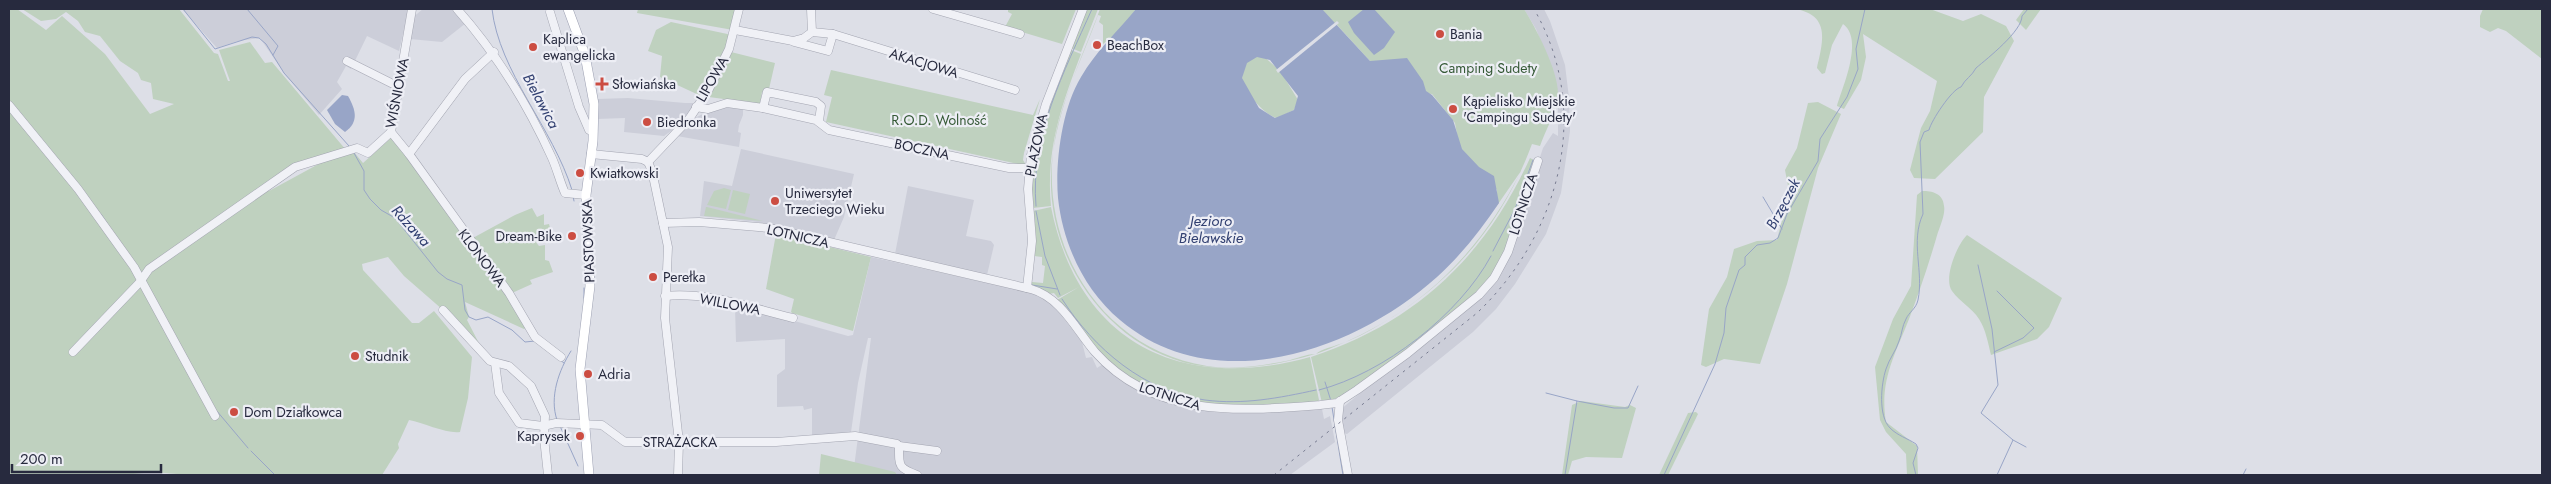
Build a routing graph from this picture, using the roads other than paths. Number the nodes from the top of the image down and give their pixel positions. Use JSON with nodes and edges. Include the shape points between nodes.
{"nodes":[{"id":1,"x":412,"y":9,"type":"edge"},
{"id":2,"x":457,"y":9,"type":"edge"},
{"id":3,"x":569,"y":9,"type":"edge"},
{"id":4,"x":739,"y":9,"type":"edge"},
{"id":5,"x":811,"y":9,"type":"edge"},
{"id":6,"x":933,"y":9,"type":"edge"},
{"id":7,"x":1083,"y":9,"type":"edge"},
{"id":8,"x":550,"y":12,"type":"dead end"},
{"id":9,"x":735,"y":30,"type":"junction"},
{"id":10,"x":812,"y":32,"type":"junction"},
{"id":11,"x":833,"y":34,"type":"junction"},
{"id":12,"x":1020,"y":34,"type":"dead end"},
{"id":13,"x":793,"y":41,"type":"junction"},
{"id":14,"x":494,"y":52,"type":"junction"},
{"id":15,"x":347,"y":61,"type":"dead end"},
{"id":16,"x":397,"y":86,"type":"junction"},
{"id":17,"x":1015,"y":90,"type":"dead end"},
{"id":18,"x":9,"y":105,"type":"edge"},
{"id":19,"x":696,"y":107,"type":"junction"},
{"id":20,"x":763,"y":108,"type":"junction"},
{"id":21,"x":819,"y":121,"type":"junction"},
{"id":22,"x":391,"y":132,"type":"junction"},
{"id":23,"x":593,"y":132,"type":"junction"},
{"id":24,"x":409,"y":154,"type":"junction"},
{"id":25,"x":592,"y":154,"type":"junction"},
{"id":26,"x":1538,"y":161,"type":"dead end"},
{"id":27,"x":648,"y":162,"type":"junction"},
{"id":28,"x":1029,"y":168,"type":"junction"},
{"id":29,"x":578,"y":194,"type":"junction"},
{"id":30,"x":663,"y":223,"type":"junction"},
{"id":31,"x":142,"y":280,"type":"junction"},
{"id":32,"x":1027,"y":288,"type":"junction"},
{"id":33,"x":665,"y":296,"type":"junction"},
{"id":34,"x":443,"y":310,"type":"dead end"},
{"id":35,"x":793,"y":318,"type":"dead end"},
{"id":36,"x":73,"y":352,"type":"dead end"},
{"id":37,"x":561,"y":357,"type":"dead end"},
{"id":38,"x":495,"y":363,"type":"junction"},
{"id":39,"x":1335,"y":403,"type":"junction"},
{"id":40,"x":215,"y":416,"type":"dead end"},
{"id":41,"x":546,"y":424,"type":"junction"},
{"id":42,"x":585,"y":425,"type":"junction"},
{"id":43,"x":679,"y":442,"type":"junction"},
{"id":44,"x":899,"y":446,"type":"junction"},
{"id":45,"x":937,"y":451,"type":"dead end"},
{"id":46,"x":548,"y":475,"type":"edge"},
{"id":47,"x":590,"y":475,"type":"edge"},
{"id":48,"x":678,"y":475,"type":"edge"},
{"id":49,"x":917,"y":475,"type":"edge"},
{"id":50,"x":1348,"y":475,"type":"edge"}],
"edges":[{"from":1,"to":16,"type":"street","name":"WIŚNIOWA"},
{"from":2,"to":14,"type":"street"},
{"from":3,"to":23,"type":"main road","name":"PIASTOWSKA","via":[[586,54],[594,104]]},
{"from":4,"to":9,"type":"street","name":"LIPOWA"},
{"from":5,"to":10,"type":"street"},
{"from":6,"to":12,"type":"street"},
{"from":7,"to":28,"type":"street","name":"PLAŻOWA","via":[[1043,111]]},
{"from":8,"to":23,"type":"street","via":[[579,107],[589,130]]},
{"from":9,"to":13,"type":"street"},
{"from":9,"to":19,"type":"street","name":"LIPOWA","via":[[723,63]]},
{"from":10,"to":11,"type":"street","name":"AKACJOWA"},
{"from":10,"to":13,"type":"street"},
{"from":11,"to":13,"type":"street","via":[[828,51]]},
{"from":11,"to":17,"type":"street","name":"AKACJOWA"},
{"from":14,"to":24,"type":"street","via":[[465,79]]},
{"from":14,"to":29,"type":"street","via":[[542,137],[565,193]]},
{"from":15,"to":16,"type":"street"},
{"from":16,"to":22,"type":"street","name":"WIŚNIOWA"},
{"from":18,"to":31,"type":"street","via":[[78,189]]},
{"from":19,"to":20,"type":"street","name":"BOCZNA","via":[[708,109],[727,103]]},
{"from":19,"to":27,"type":"street","name":"LIPOWA","via":[[682,128]]},
{"from":20,"to":21,"type":"street","name":"BOCZNA"},
{"from":20,"to":21,"type":"street","via":[[767,92],[816,102],[821,106]]},
{"from":21,"to":28,"type":"street","name":"BOCZNA","via":[[830,130],[1008,168]]},
{"from":22,"to":24,"type":"street","name":"KLONOWA"},
{"from":22,"to":31,"type":"street","name":"WIŚNIOWA","via":[[370,153],[352,150],[295,167],[148,269]]},
{"from":23,"to":25,"type":"main road","name":"PIASTOWSKA"},
{"from":24,"to":37,"type":"street","name":"KLONOWA","via":[[509,293],[536,337]]},
{"from":25,"to":27,"type":"street"},
{"from":25,"to":29,"type":"main road","name":"PIASTOWSKA"},
{"from":26,"to":39,"type":"street","name":"LOTNICZA","via":[[1508,252],[1494,278],[1446,323]]},
{"from":27,"to":30,"type":"street","via":[[652,167]]},
{"from":28,"to":32,"type":"street","name":"PLAŻOWA","via":[[1032,239]]},
{"from":29,"to":42,"type":"main road","name":"PIASTOWSKA","via":[[590,286],[580,369]]},
{"from":30,"to":32,"type":"street","name":"LOTNICZA","via":[[699,222],[769,228]]},
{"from":30,"to":33,"type":"street","via":[[668,247]]},
{"from":31,"to":36,"type":"street"},
{"from":31,"to":40,"type":"street"},
{"from":32,"to":39,"type":"street","name":"LOTNICZA","via":[[1053,300],[1108,366],[1152,392],[1221,410]]},
{"from":33,"to":35,"type":"street","name":"WILLOWA","via":[[720,301]]},
{"from":33,"to":43,"type":"street","via":[[667,346]]},
{"from":34,"to":38,"type":"street"},
{"from":38,"to":41,"type":"street","via":[[509,366],[531,386],[542,407]]},
{"from":38,"to":41,"type":"street","name":"STRAŻACKA","via":[[498,393],[517,421],[523,425]]},
{"from":39,"to":50,"type":"street"},
{"from":41,"to":42,"type":"street","name":"STRAŻACKA"},
{"from":41,"to":46,"type":"street","via":[[544,438]]},
{"from":42,"to":43,"type":"street","name":"STRAŻACKA","via":[[602,425],[625,442]]},
{"from":42,"to":47,"type":"main road","name":"PIASTOWSKA"},
{"from":43,"to":44,"type":"street","name":"STRAŻACKA","via":[[767,442],[855,436]]},
{"from":43,"to":48,"type":"street"},
{"from":44,"to":45,"type":"street","name":"STRAŻACKA"},
{"from":44,"to":49,"type":"street","via":[[899,465]]}]}
